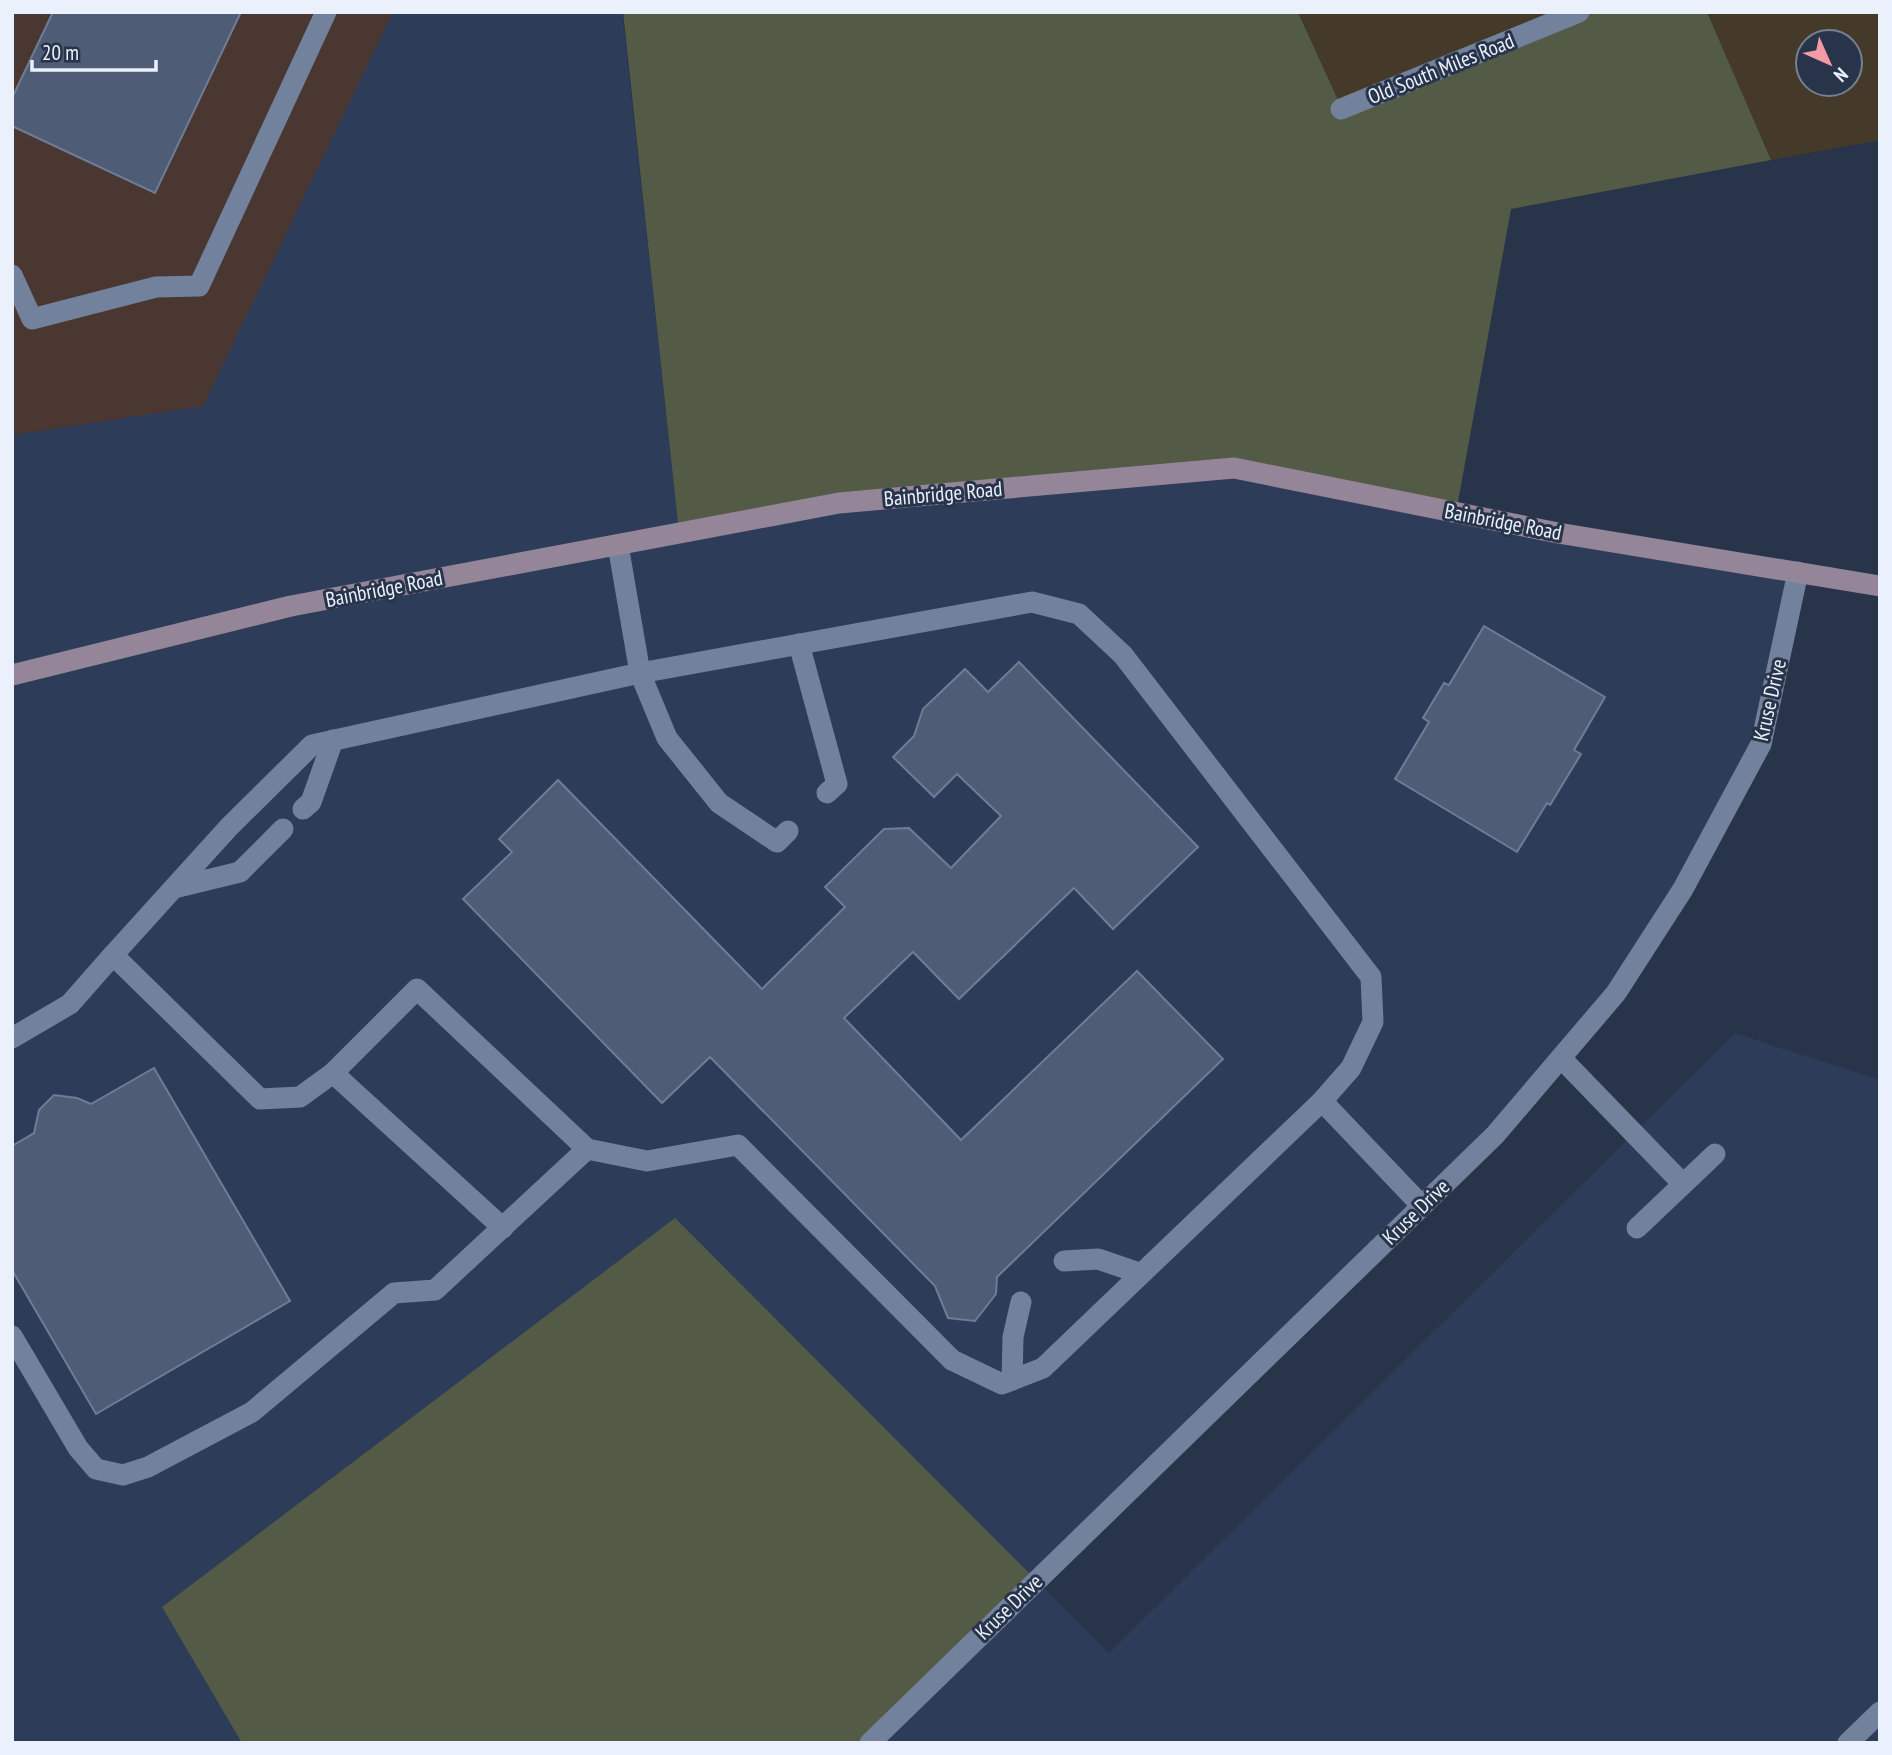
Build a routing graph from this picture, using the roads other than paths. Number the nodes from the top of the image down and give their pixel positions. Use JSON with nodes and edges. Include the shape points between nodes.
{"nodes":[{"id":1,"x":326,"y":12,"type":"edge"},
{"id":2,"x":1579,"y":12,"type":"edge"},
{"id":3,"x":1341,"y":109,"type":"dead end"},
{"id":4,"x":12,"y":275,"type":"edge"},
{"id":5,"x":618,"y":545,"type":"junction"},
{"id":6,"x":1798,"y":572,"type":"junction"},
{"id":7,"x":1880,"y":586,"type":"edge"},
{"id":8,"x":799,"y":644,"type":"junction"},
{"id":9,"x":640,"y":673,"type":"junction"},
{"id":10,"x":12,"y":675,"type":"edge"},
{"id":11,"x":333,"y":740,"type":"junction"},
{"id":12,"x":827,"y":793,"type":"dead end"},
{"id":13,"x":303,"y":809,"type":"dead end"},
{"id":14,"x":283,"y":829,"type":"dead end"},
{"id":15,"x":788,"y":831,"type":"dead end"},
{"id":16,"x":174,"y":888,"type":"junction"},
{"id":17,"x":113,"y":955,"type":"junction"},
{"id":18,"x":12,"y":1038,"type":"edge"},
{"id":19,"x":1561,"y":1058,"type":"junction"},
{"id":20,"x":332,"y":1073,"type":"junction"},
{"id":21,"x":1322,"y":1101,"type":"junction"},
{"id":22,"x":587,"y":1149,"type":"junction"},
{"id":23,"x":1715,"y":1154,"type":"dead end"},
{"id":24,"x":1682,"y":1183,"type":"junction"},
{"id":25,"x":1422,"y":1206,"type":"junction"},
{"id":26,"x":503,"y":1228,"type":"junction"},
{"id":27,"x":1637,"y":1228,"type":"dead end"},
{"id":28,"x":1063,"y":1261,"type":"dead end"},
{"id":29,"x":1139,"y":1273,"type":"junction"},
{"id":30,"x":1021,"y":1302,"type":"dead end"},
{"id":31,"x":12,"y":1336,"type":"edge"},
{"id":32,"x":1012,"y":1380,"type":"junction"},
{"id":33,"x":1880,"y":1712,"type":"edge"},
{"id":34,"x":870,"y":1743,"type":"edge"},
{"id":35,"x":1848,"y":1743,"type":"edge"}],
"edges":[{"from":1,"to":4,"type":"street","via":[[199,286],[156,287],[32,319]]},
{"from":2,"to":3,"type":"street","name":"Old South Miles Road"},
{"from":5,"to":6,"type":"street","name":"Bainbridge Road","via":[[839,503],[1234,468],[1558,533]]},
{"from":5,"to":9,"type":"street"},
{"from":5,"to":10,"type":"street","name":"Bainbridge Road","via":[[291,607]]},
{"from":6,"to":7,"type":"street","name":"Bainbridge Road"},
{"from":6,"to":19,"type":"street","name":"Kruse Drive","via":[[1761,744],[1683,889],[1616,993]]},
{"from":8,"to":9,"type":"street"},
{"from":8,"to":12,"type":"street","via":[[837,784]]},
{"from":8,"to":21,"type":"street","via":[[1032,602],[1079,614],[1123,655],[1371,977],[1373,1022],[1351,1068]]},
{"from":9,"to":11,"type":"street"},
{"from":9,"to":15,"type":"street","via":[[667,738],[719,803],[777,842]]},
{"from":11,"to":13,"type":"street","via":[[311,802]]},
{"from":11,"to":16,"type":"street","via":[[312,745]]},
{"from":14,"to":16,"type":"street","via":[[240,872]]},
{"from":16,"to":17,"type":"street"},
{"from":17,"to":18,"type":"street","via":[[70,1004]]},
{"from":17,"to":20,"type":"street","via":[[260,1099],[300,1097]]},
{"from":19,"to":24,"type":"street"},
{"from":19,"to":25,"type":"street","name":"Kruse Drive","via":[[1494,1135]]},
{"from":20,"to":22,"type":"street","via":[[417,989]]},
{"from":20,"to":26,"type":"street"},
{"from":21,"to":25,"type":"street"},
{"from":21,"to":29,"type":"street"},
{"from":22,"to":26,"type":"street"},
{"from":22,"to":32,"type":"street","via":[[648,1161],[738,1145],[952,1360],[1002,1384]]},
{"from":23,"to":24,"type":"street"},
{"from":24,"to":27,"type":"street"},
{"from":25,"to":34,"type":"street","name":"Kruse Drive"},
{"from":26,"to":31,"type":"street","via":[[435,1290],[394,1293],[252,1412],[148,1467],[123,1475],[96,1469],[78,1448]]},
{"from":28,"to":29,"type":"street","via":[[1098,1259]]},
{"from":29,"to":32,"type":"street","via":[[1043,1368]]},
{"from":30,"to":32,"type":"street","via":[[1013,1337]]},
{"from":33,"to":35,"type":"street"}]}
